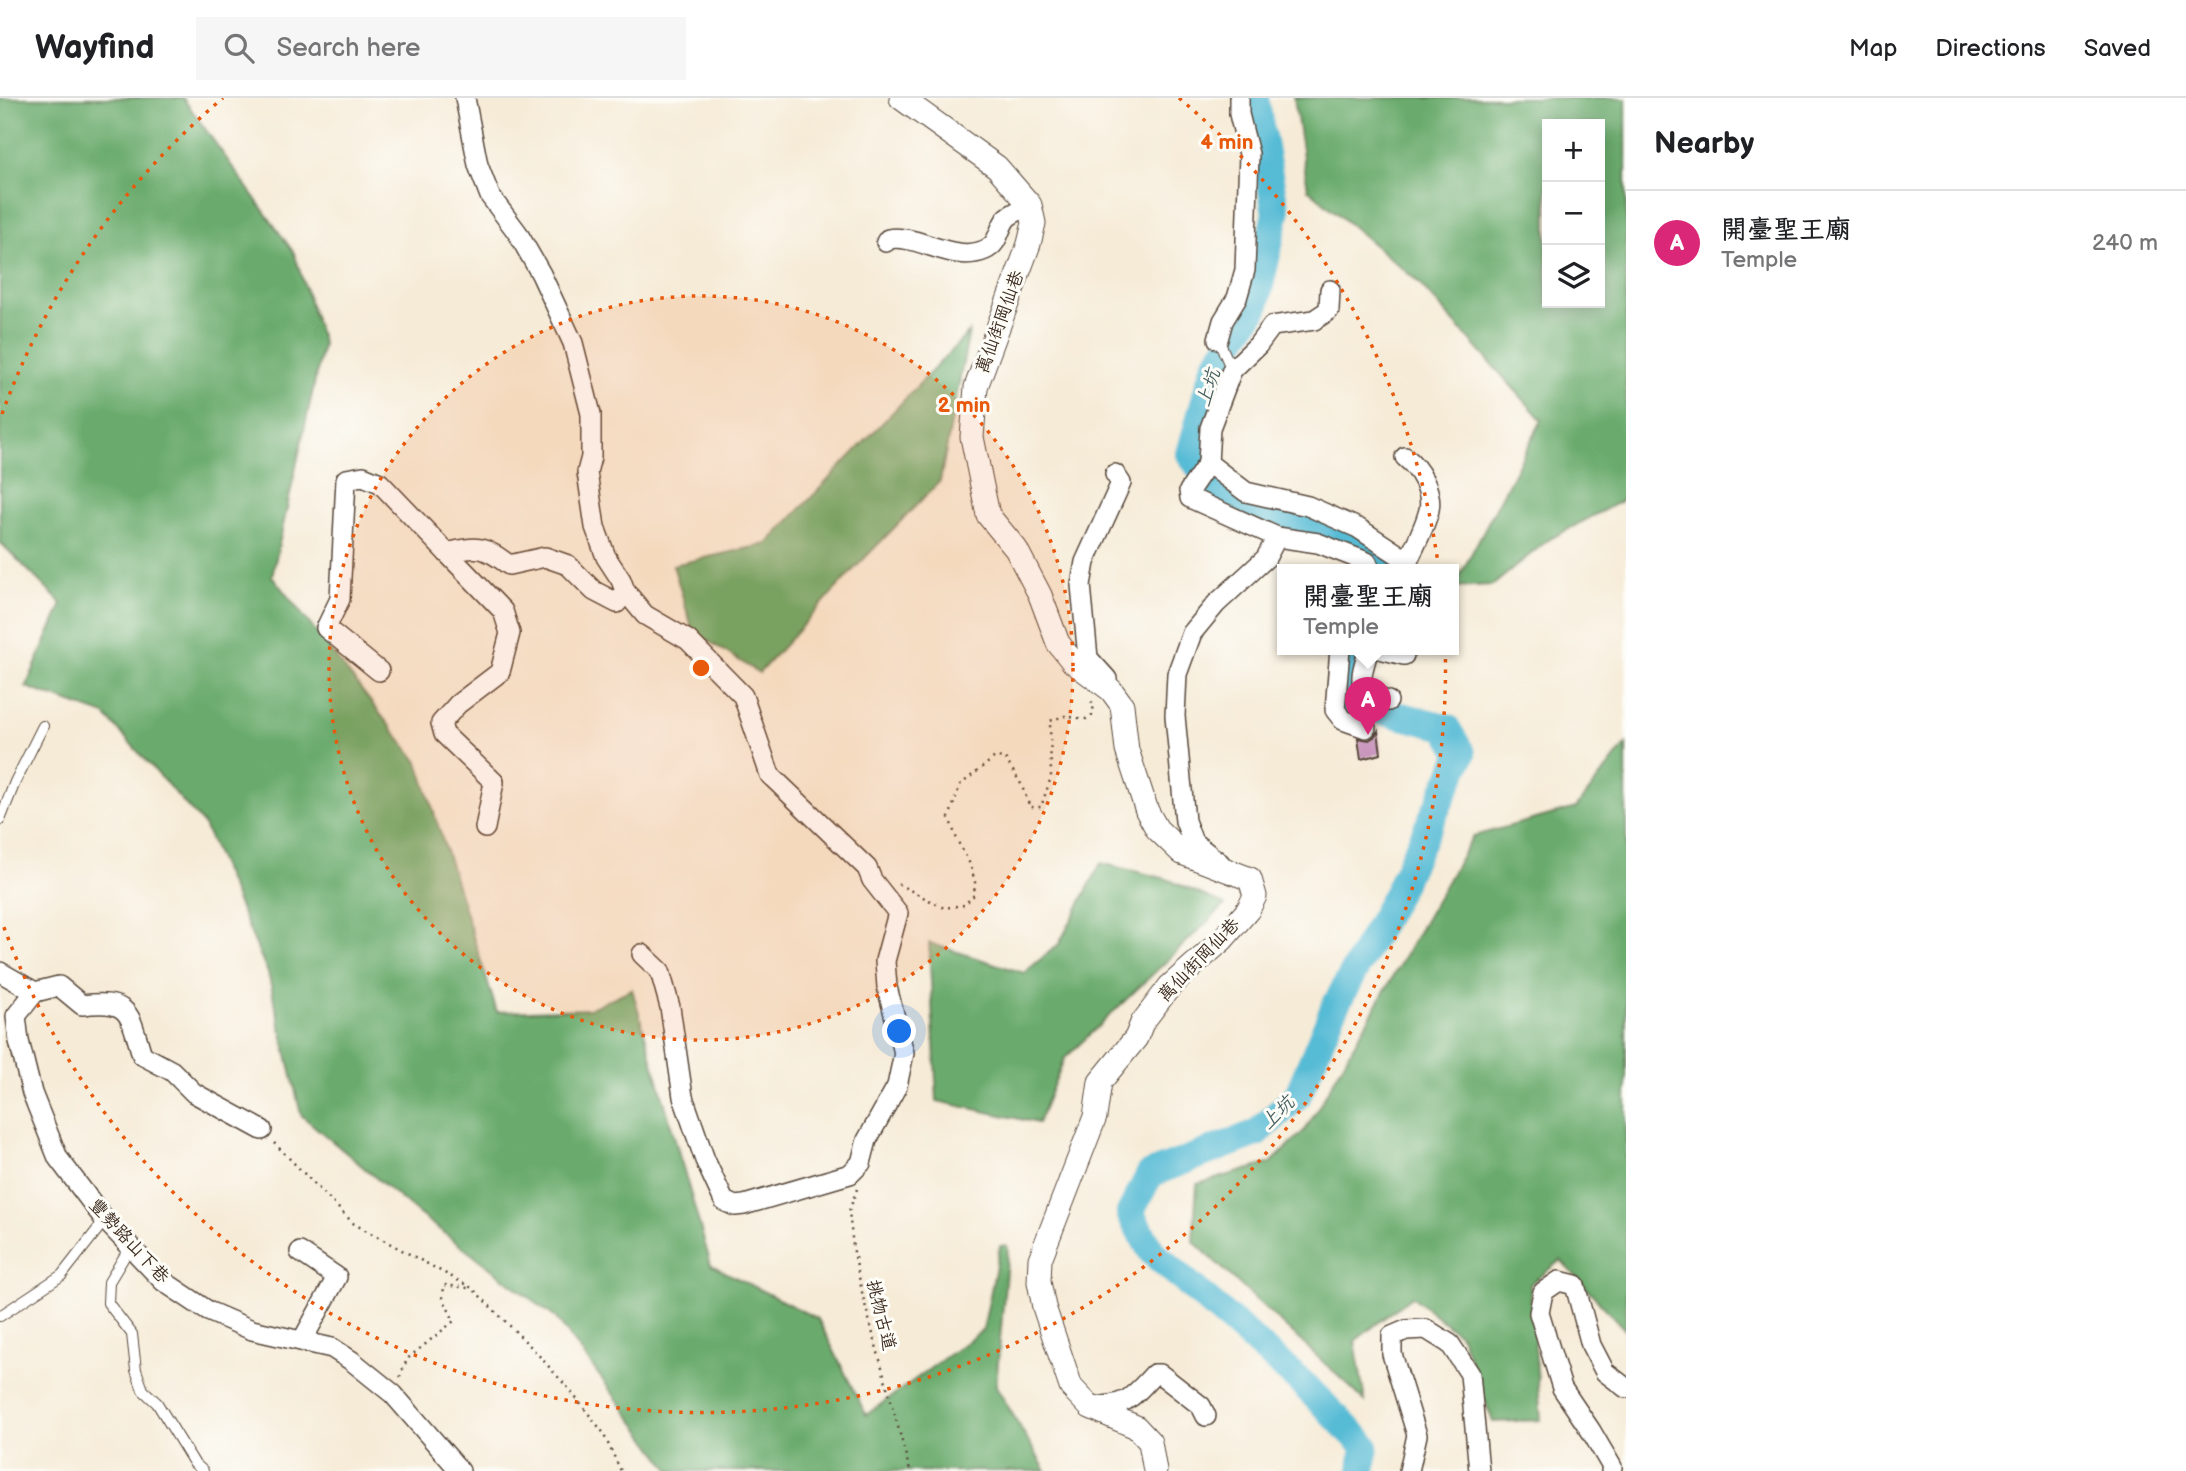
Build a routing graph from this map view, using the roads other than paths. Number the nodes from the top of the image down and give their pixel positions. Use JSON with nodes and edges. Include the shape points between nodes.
{"nodes":[{"id":1,"x":465,"y":98,"type":"edge"},
{"id":2,"x":901,"y":98,"type":"edge"},
{"id":3,"x":1239,"y":98,"type":"edge"},
{"id":4,"x":1030,"y":205,"type":"junction"},
{"id":5,"x":886,"y":242,"type":"dead end"},
{"id":6,"x":1330,"y":290,"type":"dead end"},
{"id":7,"x":1218,"y":339,"type":"joint"},
{"id":8,"x":1232,"y":370,"type":"junction"},
{"id":9,"x":1405,"y":457,"type":"dead end"},
{"id":10,"x":1208,"y":463,"type":"junction"},
{"id":11,"x":1115,"y":474,"type":"dead end"},
{"id":12,"x":1277,"y":537,"type":"junction"},
{"id":13,"x":447,"y":553,"type":"junction"},
{"id":14,"x":1368,"y":564,"type":"edge"},
{"id":15,"x":1407,"y":564,"type":"edge"},
{"id":16,"x":1408,"y":564,"type":"edge"},
{"id":17,"x":625,"y":591,"type":"junction"},
{"id":18,"x":1340,"y":655,"type":"edge"},
{"id":19,"x":1367,"y":655,"type":"edge"},
{"id":20,"x":379,"y":671,"type":"dead end"},
{"id":21,"x":1111,"y":690,"type":"junction"},
{"id":22,"x":1388,"y":701,"type":"dead end"},
{"id":23,"x":43,"y":726,"type":"dead end"},
{"id":24,"x":1366,"y":728,"type":"dead end"},
{"id":25,"x":0,"y":820,"type":"edge"},
{"id":26,"x":485,"y":828,"type":"dead end"},
{"id":27,"x":1231,"y":871,"type":"junction"},
{"id":28,"x":642,"y":954,"type":"dead end"},
{"id":29,"x":0,"y":972,"type":"edge"},
{"id":30,"x":35,"y":992,"type":"junction"},
{"id":31,"x":262,"y":1130,"type":"road end"},
{"id":32,"x":106,"y":1220,"type":"junction"},
{"id":33,"x":130,"y":1247,"type":"junction"},
{"id":34,"x":300,"y":1252,"type":"dead end"},
{"id":35,"x":0,"y":1316,"type":"edge"},
{"id":36,"x":302,"y":1341,"type":"junction"},
{"id":37,"x":1626,"y":1388,"type":"edge"},
{"id":38,"x":1090,"y":1407,"type":"junction"},
{"id":39,"x":1206,"y":1416,"type":"dead end"},
{"id":40,"x":203,"y":1471,"type":"edge"},
{"id":41,"x":460,"y":1471,"type":"edge"},
{"id":42,"x":1155,"y":1471,"type":"edge"},
{"id":43,"x":1409,"y":1471,"type":"edge"},
{"id":44,"x":1479,"y":1471,"type":"edge"},
{"id":45,"x":1611,"y":1471,"type":"edge"}],
"edges":[{"from":1,"to":17,"type":"street","via":[[478,165],[490,195],[541,274],[573,343],[591,414],[587,472],[595,527]]},
{"from":2,"to":4,"type":"street","via":[[997,167]]},
{"from":3,"to":7,"type":"street","via":[[1248,154],[1245,270]]},
{"from":4,"to":5,"type":"street","via":[[1007,217],[995,244],[984,251],[936,250],[899,237]]},
{"from":4,"to":21,"type":"street","name":"萬仙街岡仙巷","via":[[1034,223],[1029,244],[976,387],[972,437],[988,515],[1016,549],[1058,643],[1073,662]]},
{"from":6,"to":8,"type":"street","via":[[1329,310],[1314,320],[1272,326]]},
{"from":7,"to":8,"type":"lane"},
{"from":8,"to":10,"type":"street","via":[[1210,428]]},
{"from":9,"to":16,"type":"street","via":[[1416,466],[1429,508]]},
{"from":10,"to":12,"type":"street","via":[[1189,491],[1190,498]]},
{"from":10,"to":15,"type":"street","via":[[1246,492],[1308,506],[1358,528]]},
{"from":11,"to":21,"type":"street","via":[[1121,483],[1085,562],[1081,585],[1088,658],[1110,681]]},
{"from":12,"to":14,"type":"street","via":[[1318,542]]},
{"from":12,"to":27,"type":"street","via":[[1266,558],[1192,633],[1177,674],[1175,716],[1185,821],[1193,842]]},
{"from":13,"to":17,"type":"street","via":[[488,549],[509,565],[545,557],[568,565],[594,591],[617,603]]},
{"from":13,"to":20,"type":"street","via":[[380,483],[363,476],[346,479],[340,599],[326,628]]},
{"from":13,"to":26,"type":"street","via":[[503,611],[510,634],[500,672],[441,723],[444,734],[494,782]]},
{"from":17,"to":28,"type":"street","via":[[645,615],[688,640],[743,696],[770,775],[867,868],[898,913],[885,961],[904,1053],[897,1086],[867,1140],[861,1163],[850,1174],[744,1205],[724,1201],[683,1097],[660,971]]},
{"from":18,"to":24,"type":"street","via":[[1335,710],[1343,720]]},
{"from":19,"to":22,"type":"street","via":[[1364,689]]},
{"from":21,"to":27,"type":"street","name":"萬仙街岡仙巷","via":[[1122,705],[1127,750],[1157,829],[1182,853]]},
{"from":23,"to":25,"type":"lane"},
{"from":27,"to":38,"type":"street","name":"萬仙街岡仙巷","via":[[1250,879],[1255,895],[1248,910],[1170,986],[1100,1082],[1095,1117],[1040,1259],[1044,1307],[1071,1387]]},
{"from":29,"to":30,"type":"street"},
{"from":30,"to":31,"type":"street","via":[[59,986],[82,1005],[107,1002],[119,1007],[128,1014],[142,1055],[172,1071],[194,1093]]},
{"from":30,"to":32,"type":"street","name":"豐勢路山下巷","via":[[16,1016],[32,1093],[58,1158]]},
{"from":32,"to":33,"type":"street","name":"豐勢路山下巷"},
{"from":32,"to":35,"type":"lane","via":[[62,1275]]},
{"from":33,"to":36,"type":"street","name":"豐勢路山下巷","via":[[163,1281],[208,1311],[252,1330]]},
{"from":33,"to":40,"type":"lane","via":[[109,1282],[107,1303],[132,1334],[143,1390],[157,1403]]},
{"from":34,"to":36,"type":"street","via":[[337,1277]]},
{"from":36,"to":41,"type":"street","name":"豐勢路山下巷","via":[[332,1348],[393,1394]]},
{"from":37,"to":45,"type":"street","via":[[1605,1372],[1591,1345],[1575,1285],[1559,1281],[1543,1292],[1539,1313],[1562,1388]]},
{"from":38,"to":39,"type":"street","via":[[1117,1405],[1131,1398],[1154,1374],[1160,1374]]},
{"from":38,"to":42,"type":"street","name":"萬仙街岡仙巷","via":[[1136,1427],[1150,1442]]},
{"from":43,"to":44,"type":"street","via":[[1417,1435],[1392,1354],[1392,1336],[1426,1329],[1450,1344],[1470,1374]]}]}
